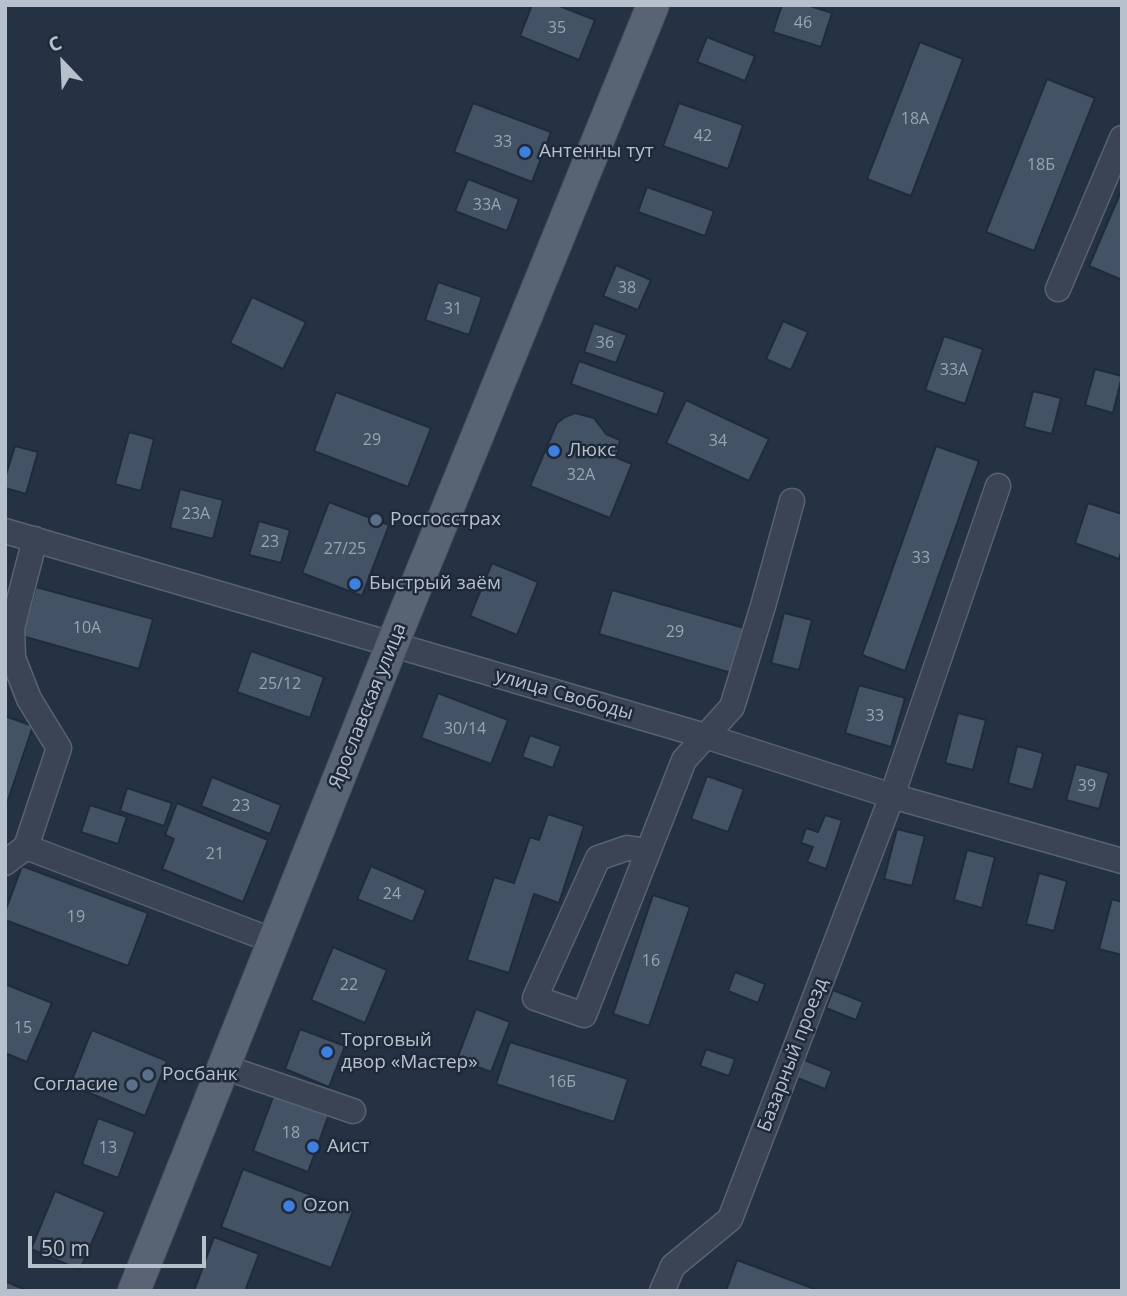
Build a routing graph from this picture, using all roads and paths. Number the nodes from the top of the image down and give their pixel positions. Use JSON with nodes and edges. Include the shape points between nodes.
{"nodes":[{"id":1,"x":653,"y":5,"type":"edge"},
{"id":2,"x":1122,"y":138,"type":"edge"},
{"id":3,"x":1058,"y":289,"type":"dead end"},
{"id":4,"x":998,"y":486,"type":"dead end"},
{"id":5,"x":792,"y":501,"type":"dead end"},
{"id":6,"x":5,"y":531,"type":"edge"},
{"id":7,"x":36,"y":539,"type":"junction"},
{"id":8,"x":392,"y":645,"type":"junction"},
{"id":9,"x":705,"y":736,"type":"junction"},
{"id":10,"x":892,"y":796,"type":"junction"},
{"id":11,"x":26,"y":847,"type":"junction"},
{"id":12,"x":647,"y":850,"type":"junction"},
{"id":13,"x":1122,"y":861,"type":"edge"},
{"id":14,"x":5,"y":863,"type":"edge"},
{"id":15,"x":274,"y":941,"type":"junction"},
{"id":16,"x":224,"y":1067,"type":"junction"},
{"id":17,"x":353,"y":1111,"type":"dead end"},
{"id":18,"x":134,"y":1291,"type":"edge"},
{"id":19,"x":662,"y":1291,"type":"edge"}],
"edges":[{"from":1,"to":8,"type":"main road","name":"Ярославская улица"},
{"from":2,"to":3,"type":"street"},
{"from":4,"to":10,"type":"street","name":"Базарный проезд"},
{"from":5,"to":9,"type":"street","via":[[732,706]]},
{"from":6,"to":7,"type":"street","name":"улица Свободы"},
{"from":7,"to":8,"type":"street","name":"улица Свободы"},
{"from":7,"to":11,"type":"street","via":[[12,628],[13,658],[29,699],[59,748]]},
{"from":8,"to":9,"type":"street","name":"улица Свободы"},
{"from":8,"to":15,"type":"main road","name":"Ярославская улица"},
{"from":9,"to":10,"type":"street","name":"улица Свободы"},
{"from":9,"to":12,"type":"street","via":[[684,760]]},
{"from":10,"to":13,"type":"street","name":"улица Свободы"},
{"from":10,"to":19,"type":"street","name":"Базарный проезд","via":[[730,1219],[673,1266]]},
{"from":11,"to":14,"type":"street"},
{"from":11,"to":15,"type":"street"},
{"from":12,"to":12,"type":"street","via":[[627,848],[598,858],[535,998],[584,1015]]},
{"from":15,"to":16,"type":"main road","name":"Ярославская улица"},
{"from":16,"to":17,"type":"street"},
{"from":16,"to":18,"type":"main road","name":"Ярославская улица"}]}
